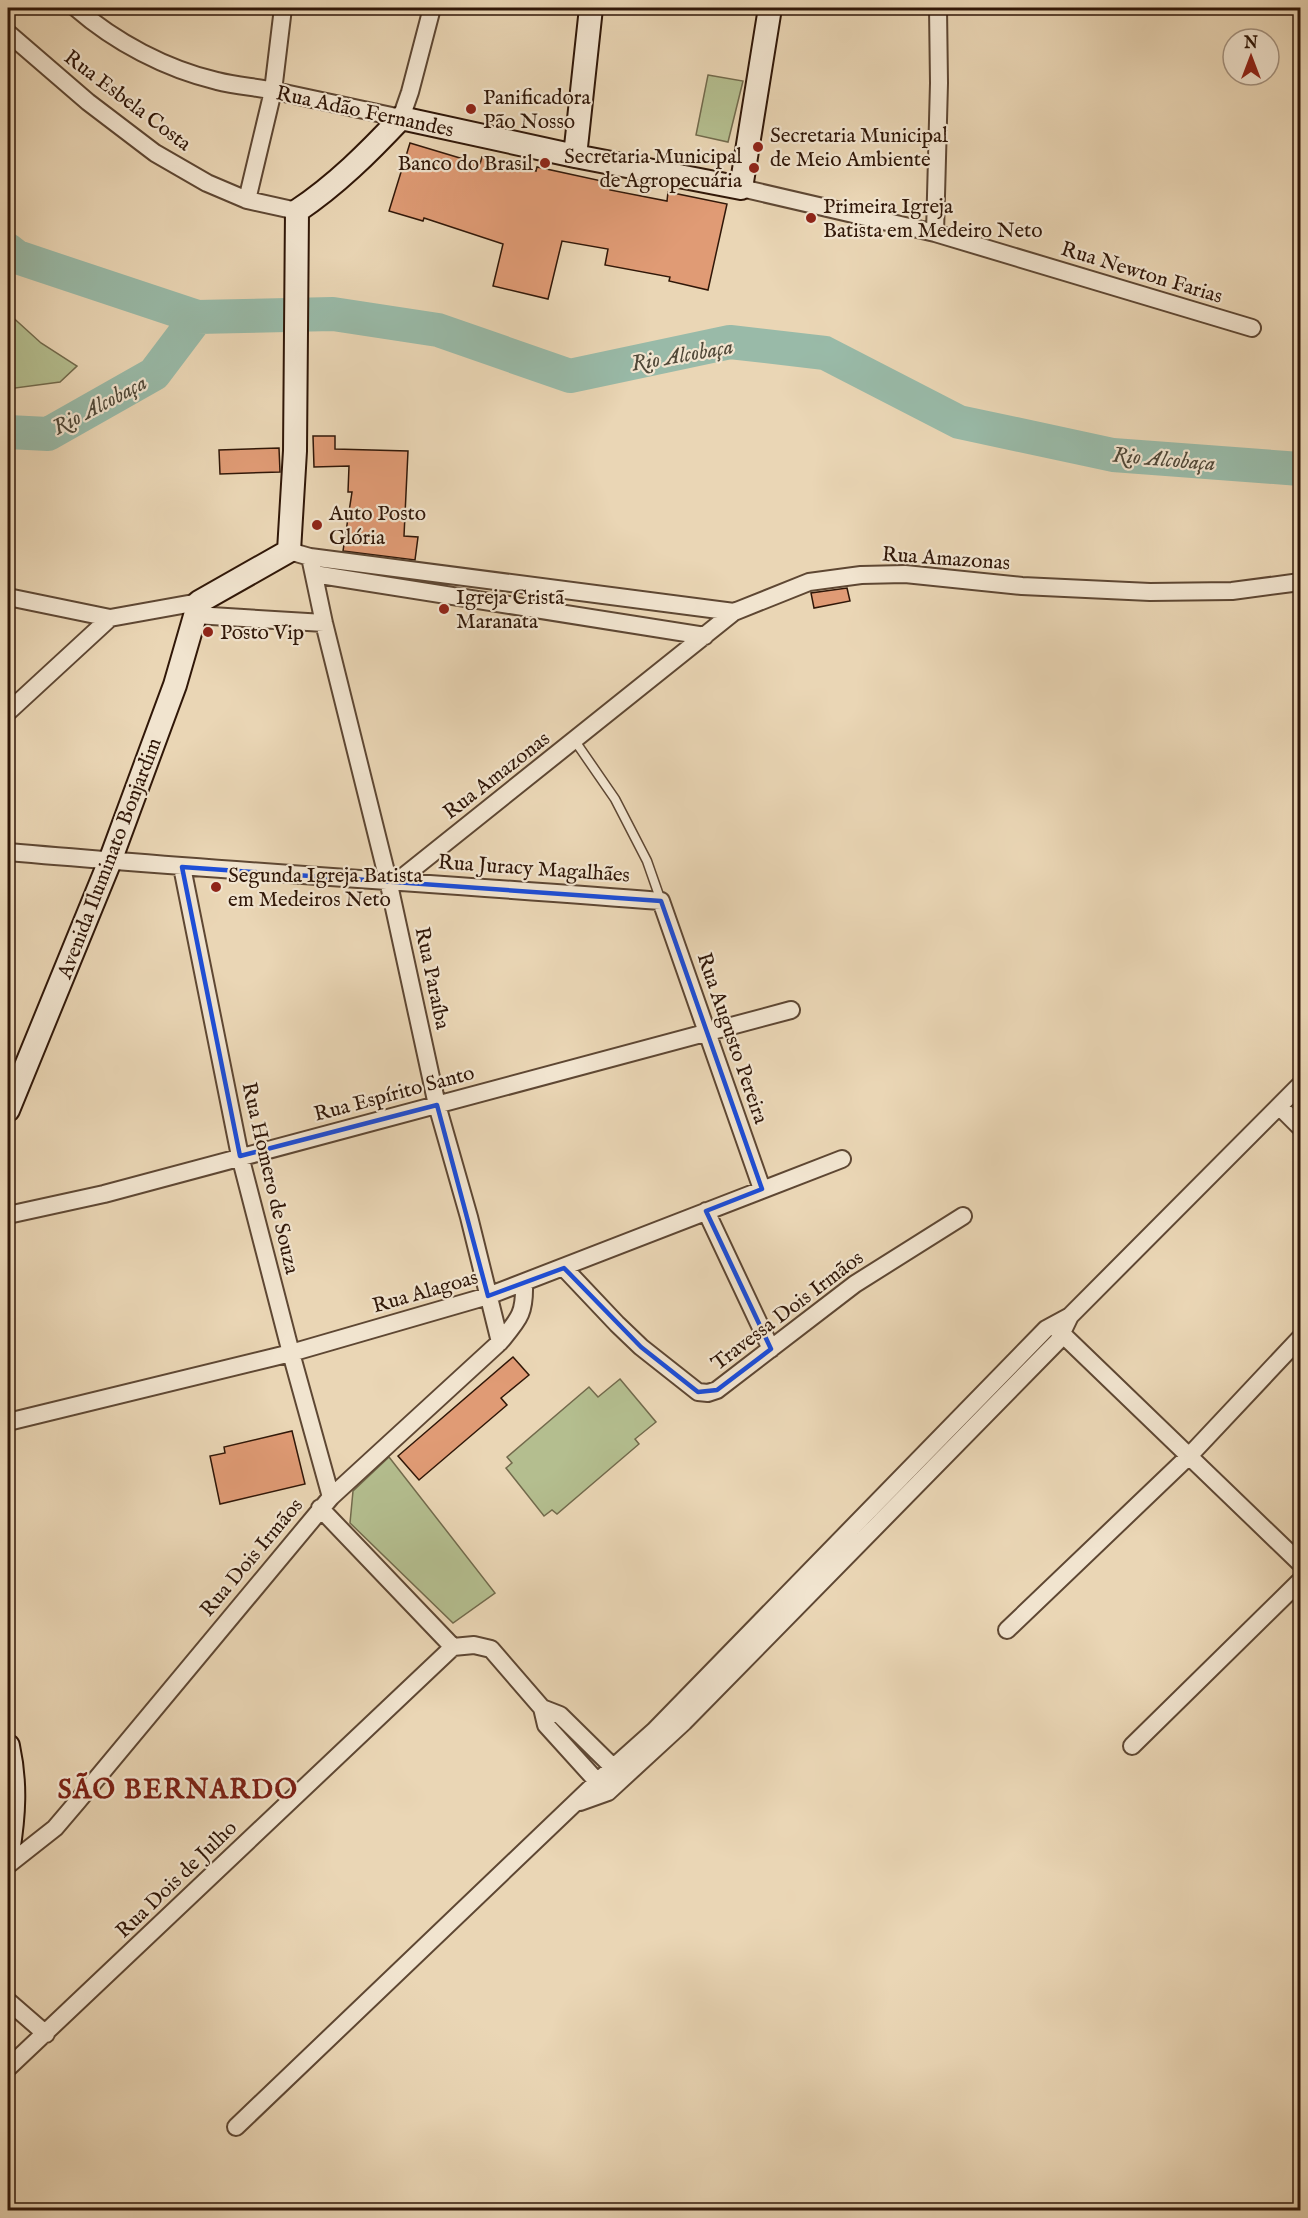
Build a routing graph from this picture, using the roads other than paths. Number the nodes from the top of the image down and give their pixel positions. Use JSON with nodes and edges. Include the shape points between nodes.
{"nodes":[{"id":1,"x":76,"y":8,"type":"edge"},
{"id":2,"x":283,"y":8,"type":"edge"},
{"id":3,"x":432,"y":8,"type":"edge"},
{"id":4,"x":591,"y":8,"type":"edge"},
{"id":5,"x":770,"y":8,"type":"edge"},
{"id":6,"x":938,"y":8,"type":"edge"},
{"id":7,"x":8,"y":33,"type":"edge"},
{"id":8,"x":273,"y":91,"type":"junction"},
{"id":9,"x":401,"y":118,"type":"junction"},
{"id":10,"x":575,"y":156,"type":"junction"},
{"id":11,"x":741,"y":188,"type":"junction"},
{"id":12,"x":247,"y":200,"type":"junction"},
{"id":13,"x":297,"y":211,"type":"junction"},
{"id":14,"x":935,"y":233,"type":"junction"},
{"id":15,"x":1252,"y":328,"type":"dead end"},
{"id":16,"x":300,"y":554,"type":"junction"},
{"id":17,"x":314,"y":574,"type":"junction"},
{"id":18,"x":1300,"y":582,"type":"edge"},
{"id":19,"x":8,"y":597,"type":"edge"},
{"id":20,"x":197,"y":609,"type":"junction"},
{"id":21,"x":734,"y":612,"type":"junction"},
{"id":22,"x":110,"y":618,"type":"junction"},
{"id":23,"x":324,"y":623,"type":"junction"},
{"id":24,"x":705,"y":636,"type":"junction"},
{"id":25,"x":8,"y":712,"type":"edge"},
{"id":26,"x":575,"y":741,"type":"junction"},
{"id":27,"x":8,"y":852,"type":"edge"},
{"id":28,"x":110,"y":861,"type":"junction"},
{"id":29,"x":182,"y":867,"type":"junction"},
{"id":30,"x":394,"y":880,"type":"junction"},
{"id":31,"x":661,"y":901,"type":"junction"},
{"id":32,"x":791,"y":1010,"type":"dead end"},
{"id":33,"x":707,"y":1034,"type":"junction"},
{"id":34,"x":1300,"y":1085,"type":"edge"},
{"id":35,"x":437,"y":1105,"type":"junction"},
{"id":36,"x":1280,"y":1107,"type":"junction"},
{"id":37,"x":8,"y":1110,"type":"edge"},
{"id":38,"x":1300,"y":1127,"type":"edge"},
{"id":39,"x":240,"y":1156,"type":"junction"},
{"id":40,"x":842,"y":1159,"type":"dead end"},
{"id":41,"x":762,"y":1189,"type":"junction"},
{"id":42,"x":706,"y":1211,"type":"junction"},
{"id":43,"x":8,"y":1215,"type":"edge"},
{"id":44,"x":963,"y":1216,"type":"dead end"},
{"id":45,"x":564,"y":1268,"type":"junction"},
{"id":46,"x":524,"y":1283,"type":"junction"},
{"id":47,"x":488,"y":1296,"type":"junction"},
{"id":48,"x":1058,"y":1330,"type":"junction"},
{"id":49,"x":1300,"y":1338,"type":"edge"},
{"id":50,"x":500,"y":1342,"type":"junction"},
{"id":51,"x":771,"y":1349,"type":"junction"},
{"id":52,"x":291,"y":1353,"type":"junction"},
{"id":53,"x":8,"y":1422,"type":"edge"},
{"id":54,"x":1190,"y":1455,"type":"junction"},
{"id":55,"x":325,"y":1502,"type":"junction"},
{"id":56,"x":1300,"y":1563,"type":"edge"},
{"id":57,"x":1300,"y":1581,"type":"edge"},
{"id":58,"x":1007,"y":1630,"type":"dead end"},
{"id":59,"x":453,"y":1647,"type":"junction"},
{"id":60,"x":542,"y":1708,"type":"junction"},
{"id":61,"x":8,"y":1746,"type":"edge"},
{"id":62,"x":1132,"y":1746,"type":"dead end"},
{"id":63,"x":619,"y":1773,"type":"junction"},
{"id":64,"x":603,"y":1787,"type":"junction"},
{"id":65,"x":8,"y":1852,"type":"edge"},
{"id":66,"x":8,"y":1865,"type":"edge"},
{"id":67,"x":8,"y":2001,"type":"edge"},
{"id":68,"x":46,"y":2034,"type":"junction"},
{"id":69,"x":8,"y":2068,"type":"edge"},
{"id":70,"x":236,"y":2127,"type":"dead end"}],
"edges":[{"from":1,"to":8,"type":"street","name":"Rua Adão Fernandes","via":[[158,61],[219,82]]},
{"from":2,"to":8,"type":"street"},
{"from":3,"to":9,"type":"street"},
{"from":4,"to":10,"type":"street"},
{"from":5,"to":11,"type":"street"},
{"from":6,"to":14,"type":"street"},
{"from":7,"to":12,"type":"street","name":"Rua Esbela Costa","via":[[155,153],[207,183]]},
{"from":8,"to":9,"type":"street","name":"Rua Adão Fernandes"},
{"from":8,"to":12,"type":"street"},
{"from":9,"to":10,"type":"street","name":"Rua Adão Fernandes"},
{"from":9,"to":13,"type":"street","via":[[325,192]]},
{"from":10,"to":11,"type":"street","name":"Rua Adão Fernandes"},
{"from":11,"to":14,"type":"street","name":"Rua Newton Farias"},
{"from":12,"to":13,"type":"street","name":"Rua Esbela Costa"},
{"from":13,"to":16,"type":"street","via":[[295,451]]},
{"from":14,"to":15,"type":"street","name":"Rua Newton Farias"},
{"from":16,"to":17,"type":"street","name":"Rua Paraíba"},
{"from":16,"to":20,"type":"street"},
{"from":16,"to":21,"type":"street"},
{"from":17,"to":23,"type":"street","name":"Rua Paraíba"},
{"from":17,"to":24,"type":"street"},
{"from":18,"to":21,"type":"street","name":"Rua Amazonas","via":[[1232,591],[1150,592],[1022,586],[905,574],[861,575],[809,582]]},
{"from":19,"to":22,"type":"street"},
{"from":20,"to":22,"type":"street"},
{"from":20,"to":23,"type":"street"},
{"from":20,"to":28,"type":"street","name":"Avenida Iluminato Bonjardim","via":[[175,685]]},
{"from":21,"to":24,"type":"street","name":"Rua Amazonas"},
{"from":22,"to":25,"type":"street"},
{"from":23,"to":30,"type":"street","name":"Rua Paraíba"},
{"from":24,"to":26,"type":"street","name":"Rua Amazonas"},
{"from":26,"to":30,"type":"street","name":"Rua Amazonas"},
{"from":26,"to":31,"type":"lane","via":[[615,799],[647,861]]},
{"from":27,"to":28,"type":"street","name":"Rua Juracy Magalhães"},
{"from":28,"to":29,"type":"street","name":"Rua Juracy Magalhães"},
{"from":28,"to":37,"type":"street","name":"Avenida Iluminato Bonjardim"},
{"from":29,"to":30,"type":"street","name":"Rua Juracy Magalhães"},
{"from":29,"to":39,"type":"street","name":"Rua Homero de Souza"},
{"from":30,"to":31,"type":"street","name":"Rua Juracy Magalhães"},
{"from":30,"to":35,"type":"street","name":"Rua Paraíba"},
{"from":31,"to":33,"type":"street","name":"Rua Augusto Pereira"},
{"from":32,"to":33,"type":"street","name":"Rua Espírito Santo"},
{"from":33,"to":35,"type":"street","name":"Rua Espírito Santo"},
{"from":33,"to":41,"type":"street","name":"Rua Augusto Pereira"},
{"from":34,"to":36,"type":"street"},
{"from":35,"to":39,"type":"street","name":"Rua Espírito Santo"},
{"from":35,"to":47,"type":"street","name":"Rua Paraíba"},
{"from":36,"to":38,"type":"street"},
{"from":36,"to":48,"type":"street"},
{"from":39,"to":43,"type":"street","name":"Rua Espírito Santo","via":[[104,1194]]},
{"from":39,"to":52,"type":"street","name":"Rua Homero de Souza"},
{"from":40,"to":41,"type":"street","name":"Rua Alagoas"},
{"from":41,"to":42,"type":"street","name":"Rua Alagoas"},
{"from":42,"to":45,"type":"street","name":"Rua Alagoas"},
{"from":42,"to":51,"type":"street"},
{"from":44,"to":51,"type":"street","name":"Travessa Dois Irmãos","via":[[855,1284]]},
{"from":45,"to":46,"type":"street","name":"Rua Alagoas"},
{"from":45,"to":51,"type":"street","name":"Travessa Dois Irmãos","via":[[633,1339],[698,1392],[717,1390]]},
{"from":46,"to":47,"type":"street","name":"Rua Alagoas"},
{"from":46,"to":50,"type":"street","name":"Rua Dois Irmãos","via":[[524,1306]]},
{"from":47,"to":50,"type":"street","name":"Rua Paraíba"},
{"from":47,"to":52,"type":"street","name":"Rua Alagoas"},
{"from":48,"to":54,"type":"street"},
{"from":48,"to":63,"type":"street"},
{"from":49,"to":54,"type":"street"},
{"from":50,"to":55,"type":"street","name":"Rua Dois Irmãos"},
{"from":52,"to":53,"type":"street","name":"Rua Alagoas"},
{"from":52,"to":55,"type":"street","name":"Rua Homero de Souza"},
{"from":54,"to":56,"type":"street"},
{"from":54,"to":58,"type":"street"},
{"from":55,"to":59,"type":"street","name":"Rua Homero de Souza"},
{"from":55,"to":66,"type":"street","name":"Rua Dois Irmãos","via":[[63,1819]]},
{"from":57,"to":62,"type":"street"},
{"from":59,"to":60,"type":"street","via":[[474,1645],[490,1649]]},
{"from":59,"to":68,"type":"street","name":"Rua Dois de Julho"},
{"from":60,"to":63,"type":"street","via":[[560,1715]]},
{"from":60,"to":64,"type":"street","via":[[546,1725]]},
{"from":61,"to":65,"type":"street","via":[[14,1815]]},
{"from":63,"to":64,"type":"street"},
{"from":64,"to":70,"type":"street","via":[[576,1804]]},
{"from":67,"to":68,"type":"street"},
{"from":68,"to":69,"type":"street","name":"Rua Dois de Julho"}]}
